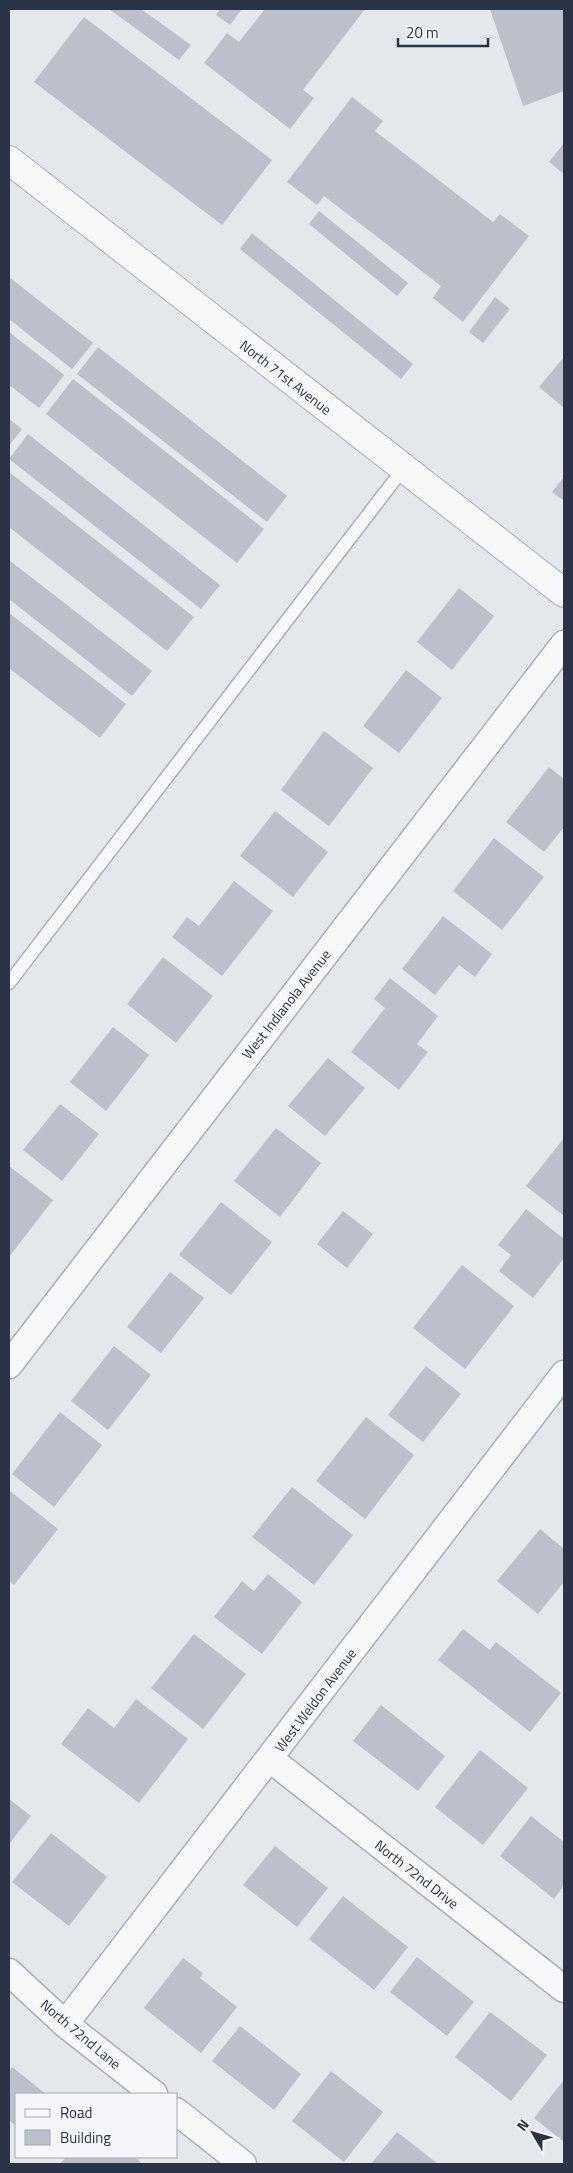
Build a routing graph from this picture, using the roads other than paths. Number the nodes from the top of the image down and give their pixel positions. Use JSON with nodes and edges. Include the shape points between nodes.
{"nodes":[{"id":1,"x":9,"y":160,"type":"edge"},
{"id":2,"x":403,"y":469,"type":"junction"},
{"id":3,"x":564,"y":593,"type":"edge"},
{"id":4,"x":564,"y":644,"type":"edge"},
{"id":5,"x":9,"y":984,"type":"edge"},
{"id":6,"x":9,"y":1365,"type":"edge"},
{"id":7,"x":564,"y":1374,"type":"edge"},
{"id":8,"x":270,"y":1759,"type":"junction"},
{"id":9,"x":9,"y":1972,"type":"edge"},
{"id":10,"x":564,"y":1989,"type":"edge"},
{"id":11,"x":65,"y":2024,"type":"junction"},
{"id":12,"x":153,"y":2093,"type":"edge"},
{"id":13,"x":178,"y":2114,"type":"edge"},
{"id":14,"x":243,"y":2164,"type":"edge"}],
"edges":[{"from":1,"to":2,"type":"street","name":"North 71st Avenue"},
{"from":2,"to":3,"type":"street","name":"North 71st Avenue"},
{"from":2,"to":5,"type":"lane"},
{"from":4,"to":6,"type":"street","name":"West Indianola Avenue"},
{"from":7,"to":8,"type":"street","name":"West Weldon Avenue"},
{"from":8,"to":10,"type":"street","name":"North 72nd Drive"},
{"from":8,"to":11,"type":"street","name":"West Weldon Avenue"},
{"from":9,"to":11,"type":"street","name":"North 72nd Lane"},
{"from":11,"to":12,"type":"street","name":"North 72nd Lane"},
{"from":13,"to":14,"type":"street"}]}
